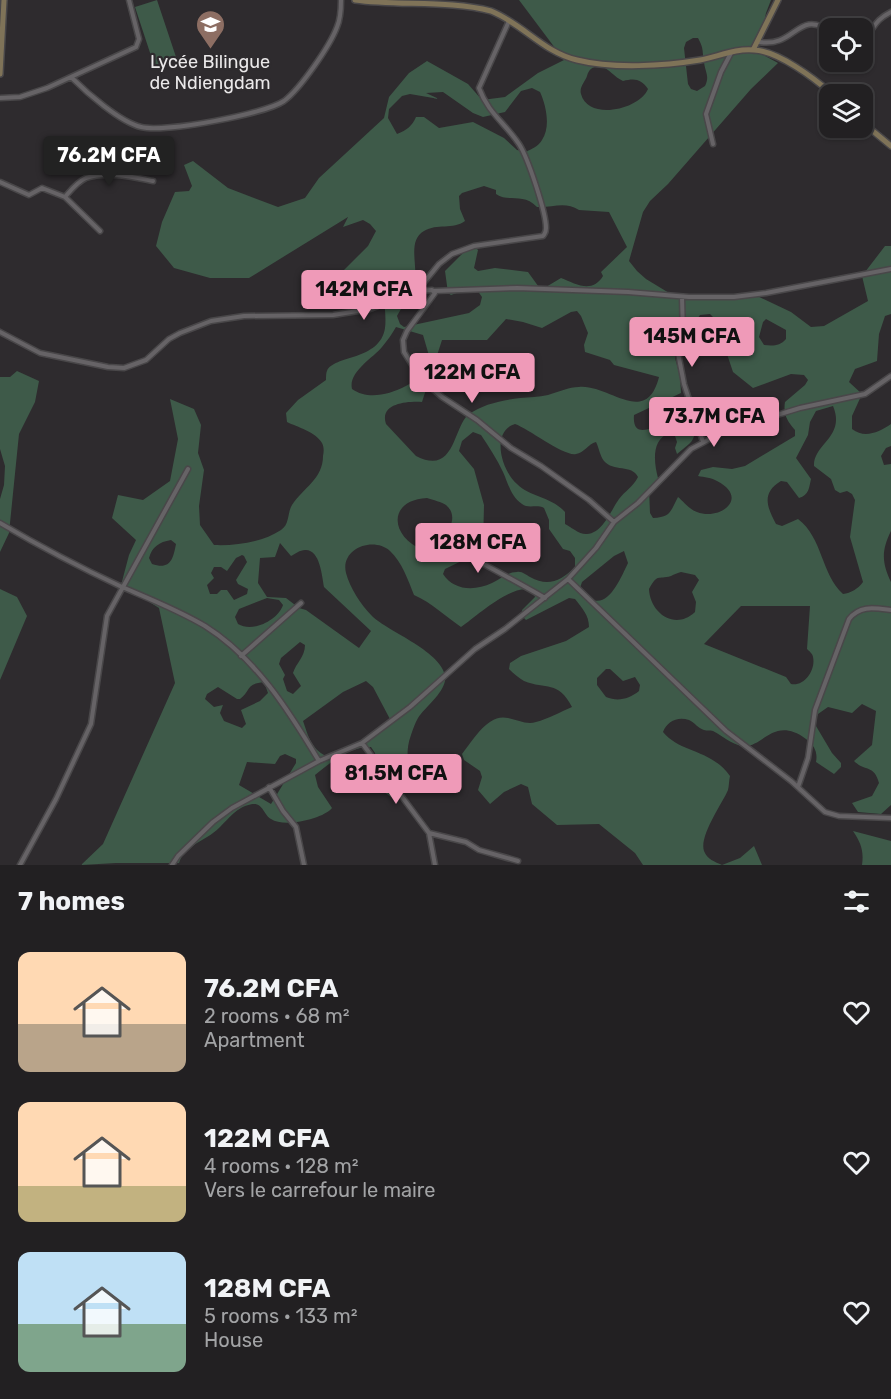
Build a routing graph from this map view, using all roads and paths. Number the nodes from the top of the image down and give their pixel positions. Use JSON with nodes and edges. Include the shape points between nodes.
{"nodes":[{"id":1,"x":4,"y":0,"type":"edge"},
{"id":2,"x":129,"y":0,"type":"edge"},
{"id":3,"x":341,"y":0,"type":"edge"},
{"id":4,"x":355,"y":0,"type":"edge"},
{"id":5,"x":466,"y":0,"type":"edge"},
{"id":6,"x":778,"y":0,"type":"edge"},
{"id":7,"x":459,"y":3,"type":"junction"},
{"id":8,"x":2,"y":8,"type":"edge"},
{"id":9,"x":891,"y":12,"type":"edge"},
{"id":10,"x":509,"y":21,"type":"junction"},
{"id":11,"x":819,"y":25,"type":"edge"},
{"id":12,"x":873,"y":25,"type":"edge"},
{"id":13,"x":759,"y":42,"type":"junction"},
{"id":14,"x":753,"y":50,"type":"junction"},
{"id":15,"x":731,"y":53,"type":"junction"},
{"id":16,"x":0,"y":74,"type":"edge"},
{"id":17,"x":70,"y":77,"type":"junction"},
{"id":18,"x":820,"y":84,"type":"edge"},
{"id":19,"x":0,"y":98,"type":"edge"},
{"id":20,"x":873,"y":131,"type":"edge"},
{"id":21,"x":712,"y":144,"type":"dead end"},
{"id":22,"x":891,"y":146,"type":"edge"},
{"id":23,"x":153,"y":181,"type":"dead end"},
{"id":24,"x":0,"y":182,"type":"edge"},
{"id":25,"x":65,"y":197,"type":"junction"},
{"id":26,"x":100,"y":231,"type":"dead end"},
{"id":27,"x":891,"y":269,"type":"edge"},
{"id":28,"x":417,"y":291,"type":"junction"},
{"id":29,"x":434,"y":291,"type":"junction"},
{"id":30,"x":682,"y":297,"type":"junction"},
{"id":31,"x":0,"y":332,"type":"edge"},
{"id":32,"x":891,"y":376,"type":"edge"},
{"id":33,"x":703,"y":442,"type":"junction"},
{"id":34,"x":188,"y":469,"type":"dead end"},
{"id":35,"x":614,"y":522,"type":"junction"},
{"id":36,"x":0,"y":523,"type":"edge"},
{"id":37,"x":424,"y":531,"type":"dead end"},
{"id":38,"x":568,"y":579,"type":"junction"},
{"id":39,"x":123,"y":587,"type":"junction"},
{"id":40,"x":545,"y":598,"type":"junction"},
{"id":41,"x":301,"y":603,"type":"dead end"},
{"id":42,"x":891,"y":610,"type":"edge"},
{"id":43,"x":241,"y":656,"type":"junction"},
{"id":44,"x":362,"y":743,"type":"junction"},
{"id":45,"x":319,"y":761,"type":"junction"},
{"id":46,"x":269,"y":787,"type":"junction"},
{"id":47,"x":798,"y":788,"type":"junction"},
{"id":48,"x":891,"y":818,"type":"edge"},
{"id":49,"x":429,"y":833,"type":"junction"},
{"id":50,"x":518,"y":861,"type":"dead end"},
{"id":51,"x":20,"y":865,"type":"edge"},
{"id":52,"x":172,"y":865,"type":"edge"},
{"id":53,"x":304,"y":865,"type":"edge"},
{"id":54,"x":435,"y":865,"type":"edge"}],
"edges":[{"from":1,"to":8,"type":"street"},
{"from":2,"to":17,"type":"street","via":[[139,39],[136,46]]},
{"from":3,"to":17,"type":"street","via":[[334,34],[303,80],[285,100],[256,112],[169,128],[140,127],[98,101]]},
{"from":4,"to":7,"type":"street"},
{"from":5,"to":7,"type":"street"},
{"from":6,"to":13,"type":"street"},
{"from":7,"to":10,"type":"street"},
{"from":8,"to":16,"type":"street"},
{"from":9,"to":12,"type":"street"},
{"from":10,"to":15,"type":"street","via":[[543,46],[579,61],[662,64]]},
{"from":10,"to":28,"type":"street","via":[[479,88],[484,103],[521,146],[543,209],[545,234],[474,246],[452,254]]},
{"from":11,"to":13,"type":"street","via":[[810,23],[798,28],[779,42]]},
{"from":13,"to":14,"type":"street"},
{"from":14,"to":15,"type":"street"},
{"from":14,"to":18,"type":"street","via":[[795,67]]},
{"from":15,"to":21,"type":"street","via":[[706,114]]},
{"from":17,"to":19,"type":"street","via":[[26,96]]},
{"from":20,"to":22,"type":"street"},
{"from":23,"to":25,"type":"street","via":[[101,176],[85,179]]},
{"from":24,"to":25,"type":"street","via":[[29,195],[42,188]]},
{"from":25,"to":26,"type":"street"},
{"from":27,"to":30,"type":"street","via":[[766,293]]},
{"from":28,"to":29,"type":"street"},
{"from":28,"to":31,"type":"street","via":[[370,309],[333,315],[244,316],[211,321],[180,333],[146,360],[124,368],[47,355]]},
{"from":29,"to":30,"type":"street","via":[[517,288]]},
{"from":29,"to":35,"type":"street","via":[[403,340],[404,352],[414,368],[442,397],[589,500]]},
{"from":30,"to":33,"type":"street","via":[[683,334],[678,353]]},
{"from":32,"to":33,"type":"street","via":[[865,394],[800,408],[725,431]]},
{"from":33,"to":35,"type":"street"},
{"from":34,"to":39,"type":"street"},
{"from":35,"to":38,"type":"street"},
{"from":36,"to":39,"type":"street"},
{"from":37,"to":40,"type":"street"},
{"from":38,"to":40,"type":"street"},
{"from":38,"to":47,"type":"street","via":[[726,731]]},
{"from":39,"to":43,"type":"street","via":[[159,601],[206,627]]},
{"from":39,"to":51,"type":"street","via":[[105,621],[89,730]]},
{"from":40,"to":44,"type":"street","via":[[475,649]]},
{"from":41,"to":43,"type":"street"},
{"from":42,"to":47,"type":"street","via":[[860,609],[849,619],[815,710],[808,758]]},
{"from":43,"to":45,"type":"street","via":[[281,699]]},
{"from":44,"to":45,"type":"street"},
{"from":44,"to":49,"type":"street"},
{"from":45,"to":46,"type":"street"},
{"from":46,"to":52,"type":"street","via":[[222,815]]},
{"from":46,"to":53,"type":"street","via":[[296,827]]},
{"from":47,"to":48,"type":"street","via":[[830,814]]},
{"from":49,"to":50,"type":"street"},
{"from":49,"to":54,"type":"street"}]}
